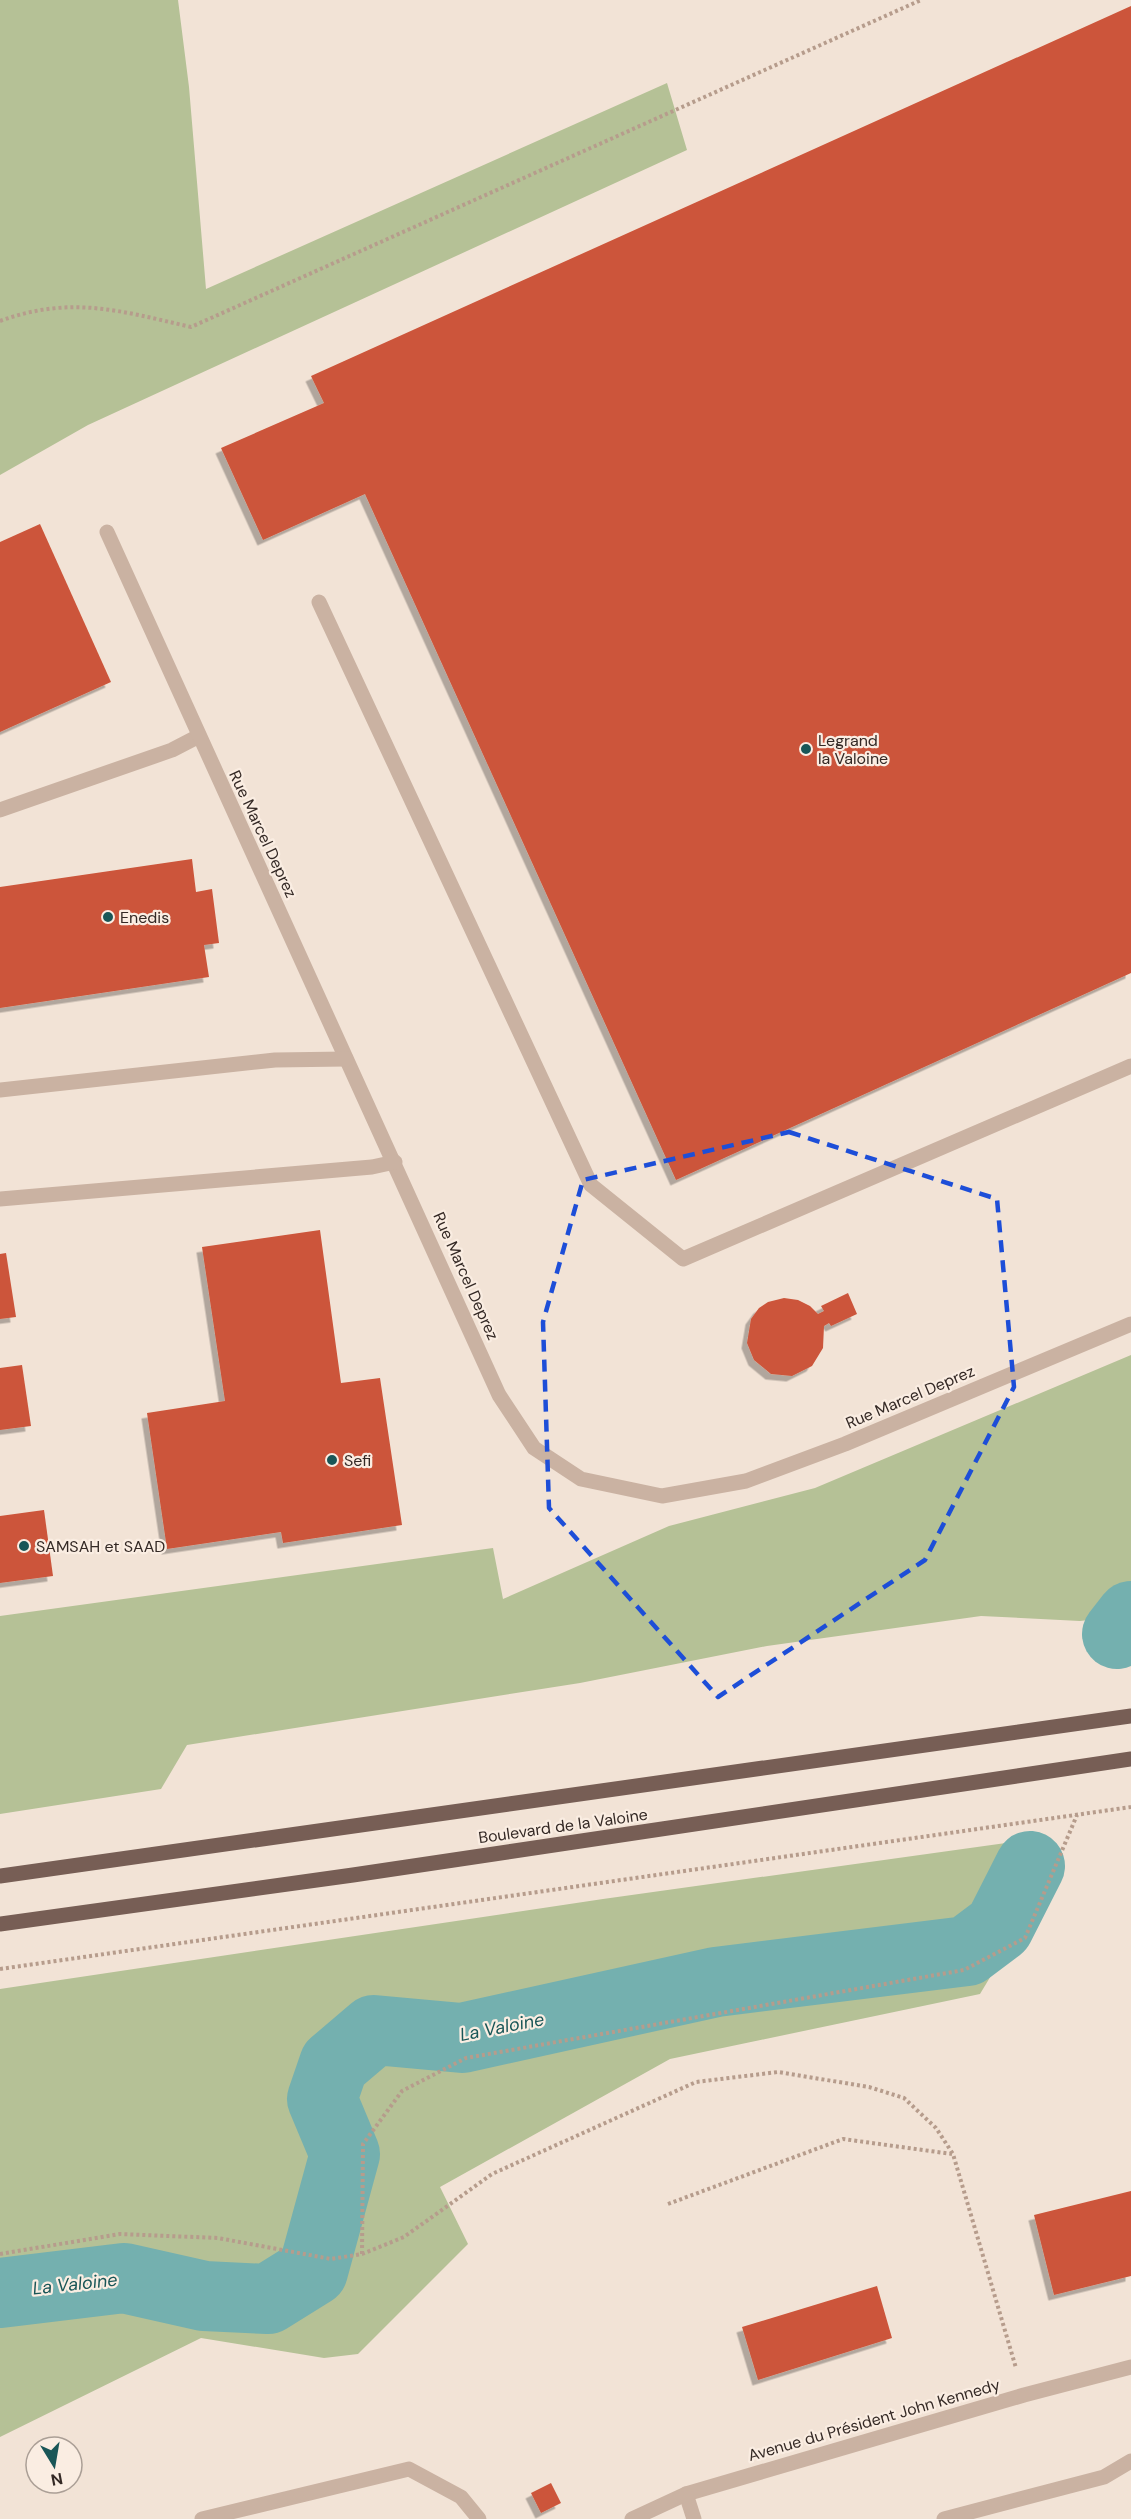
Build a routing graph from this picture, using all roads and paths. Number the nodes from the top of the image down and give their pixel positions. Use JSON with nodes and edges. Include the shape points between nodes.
{"nodes":[{"id":1,"x":921,"y":0,"type":"edge"},
{"id":2,"x":0,"y":321,"type":"edge"},
{"id":3,"x":106,"y":532,"type":"dead end"},
{"id":4,"x":319,"y":602,"type":"dead end"},
{"id":5,"x":199,"y":736,"type":"junction"},
{"id":6,"x":0,"y":810,"type":"edge"},
{"id":7,"x":346,"y":1059,"type":"junction"},
{"id":8,"x":1131,"y":1066,"type":"edge"},
{"id":9,"x":0,"y":1090,"type":"edge"},
{"id":10,"x":395,"y":1162,"type":"junction"},
{"id":11,"x":0,"y":1199,"type":"edge"},
{"id":12,"x":1131,"y":1324,"type":"edge"},
{"id":13,"x":1131,"y":1716,"type":"edge"},
{"id":14,"x":1131,"y":1759,"type":"edge"},
{"id":15,"x":1131,"y":1807,"type":"edge"},
{"id":16,"x":1077,"y":1815,"type":"junction"},
{"id":17,"x":0,"y":1876,"type":"edge"},
{"id":18,"x":0,"y":1924,"type":"edge"},
{"id":19,"x":0,"y":1969,"type":"edge"},
{"id":20,"x":952,"y":2154,"type":"junction"},
{"id":21,"x":668,"y":2204,"type":"dead end"},
{"id":22,"x":0,"y":2254,"type":"edge"},
{"id":23,"x":362,"y":2254,"type":"junction"},
{"id":24,"x":1131,"y":2367,"type":"edge"},
{"id":25,"x":1024,"y":2395,"type":"junction"},
{"id":26,"x":1131,"y":2462,"type":"edge"},
{"id":27,"x":686,"y":2494,"type":"junction"},
{"id":28,"x":202,"y":2519,"type":"edge"},
{"id":29,"x":479,"y":2519,"type":"edge"},
{"id":30,"x":632,"y":2519,"type":"edge"},
{"id":31,"x":694,"y":2519,"type":"edge"},
{"id":32,"x":944,"y":2519,"type":"edge"}],
"edges":[{"from":1,"to":2,"type":"path","via":[[191,327],[108,308],[63,306]]},
{"from":3,"to":5,"type":"street","name":"Rue Marcel Deprez"},
{"from":4,"to":8,"type":"street","via":[[591,1185],[683,1259]]},
{"from":5,"to":6,"type":"street","via":[[172,750]]},
{"from":5,"to":7,"type":"street","name":"Rue Marcel Deprez"},
{"from":7,"to":9,"type":"street","via":[[275,1060]]},
{"from":7,"to":10,"type":"street","name":"Rue Marcel Deprez"},
{"from":10,"to":11,"type":"street"},
{"from":10,"to":12,"type":"street","name":"Rue Marcel Deprez","via":[[499,1395],[534,1448],[581,1479],[662,1496],[746,1481],[845,1444]]},
{"from":13,"to":17,"type":"main road","name":"Boulevard de la Valoine"},
{"from":14,"to":18,"type":"main road","name":"Boulevard de la Valoine"},
{"from":15,"to":16,"type":"path"},
{"from":16,"to":19,"type":"path"},
{"from":16,"to":23,"type":"path","via":[[1025,1938],[964,1971],[466,2058],[402,2091],[363,2144]]},
{"from":20,"to":21,"type":"path","via":[[843,2139]]},
{"from":20,"to":23,"type":"path","via":[[936,2128],[904,2098],[868,2086],[778,2072],[696,2082],[492,2174],[405,2237]]},
{"from":20,"to":25,"type":"path"},
{"from":22,"to":23,"type":"path","via":[[120,2234],[218,2238],[331,2259]]},
{"from":24,"to":25,"type":"street","name":"Avenue du Président John Kennedy"},
{"from":25,"to":27,"type":"street","name":"Avenue du Président John Kennedy"},
{"from":26,"to":32,"type":"street","via":[[1104,2477]]},
{"from":27,"to":30,"type":"street","name":"Avenue du Président John Kennedy"},
{"from":27,"to":31,"type":"street"},
{"from":28,"to":29,"type":"street","via":[[409,2469],[461,2497]]}]}
